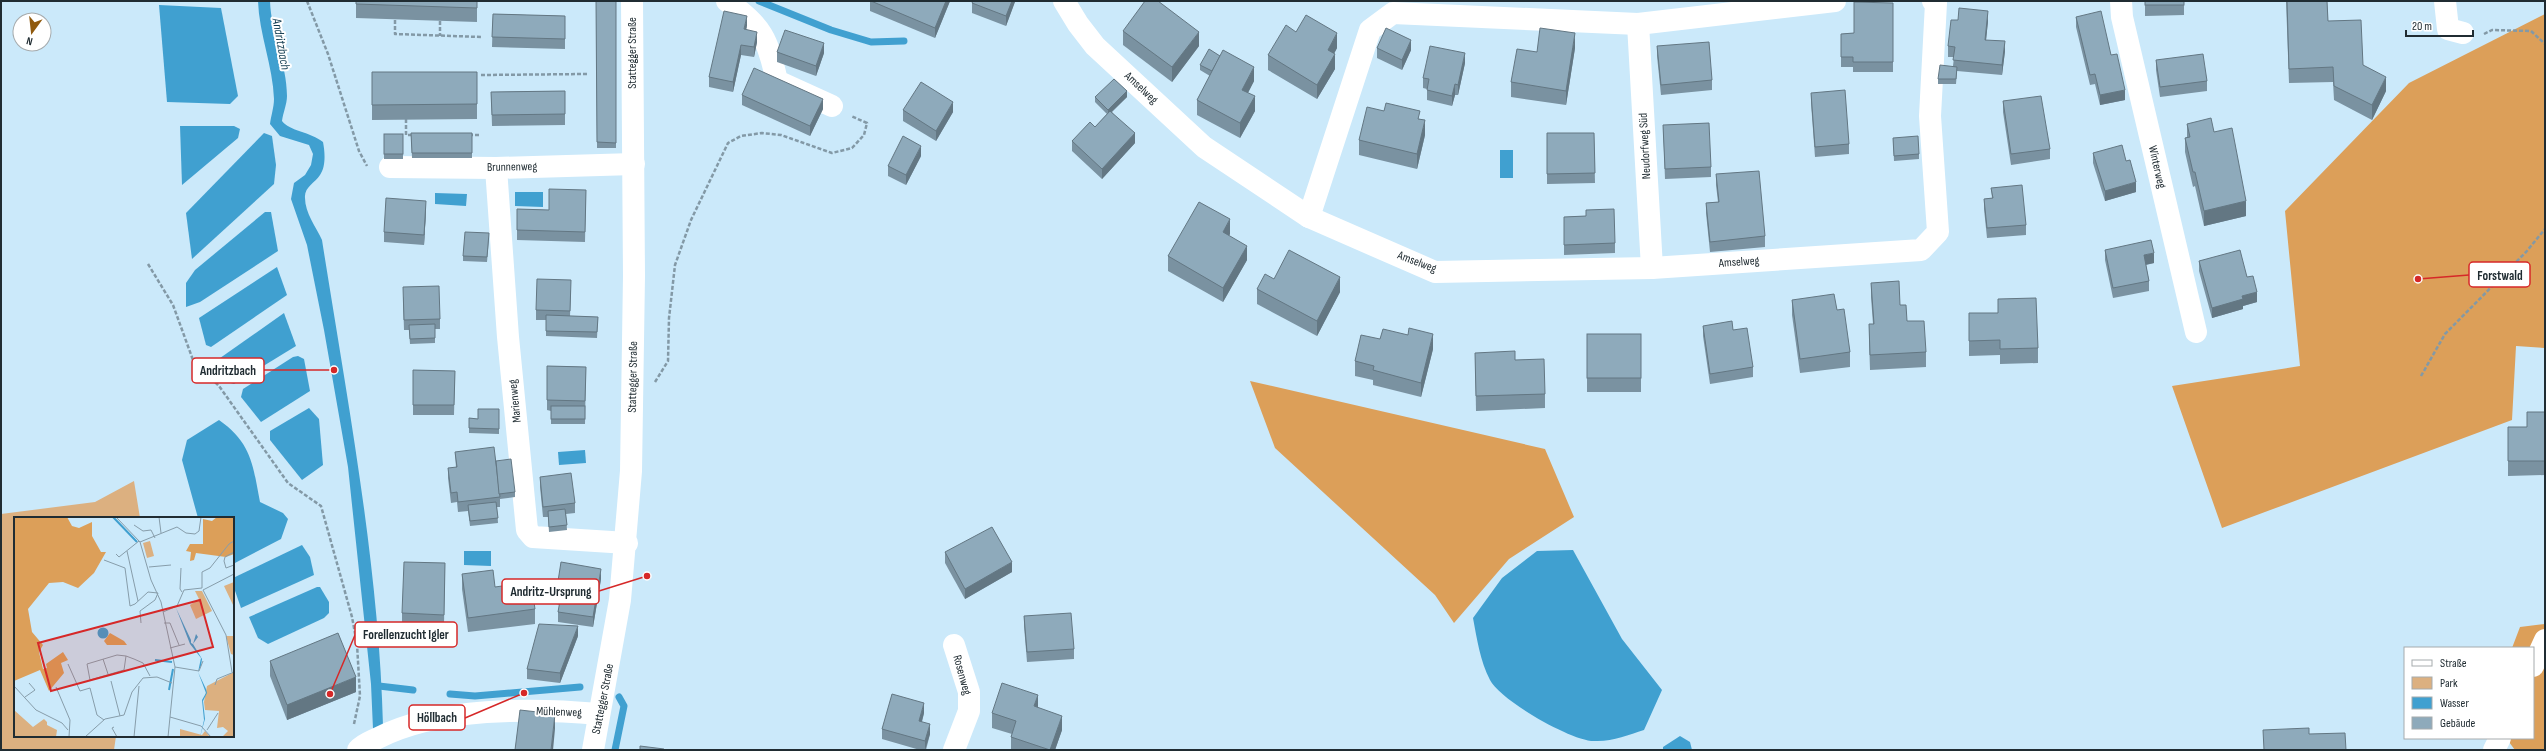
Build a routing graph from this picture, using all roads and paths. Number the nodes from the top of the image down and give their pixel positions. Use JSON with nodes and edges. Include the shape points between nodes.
{"nodes":[{"id":1,"x":307,"y":1,"type":"edge"},
{"id":2,"x":632,"y":1,"type":"edge"},
{"id":3,"x":727,"y":1,"type":"edge"},
{"id":4,"x":1064,"y":1,"type":"edge"},
{"id":5,"x":1835,"y":1,"type":"edge"},
{"id":6,"x":1933,"y":1,"type":"edge"},
{"id":7,"x":2121,"y":1,"type":"edge"},
{"id":8,"x":2445,"y":1,"type":"edge"},
{"id":9,"x":395,"y":20,"type":"edge"},
{"id":10,"x":440,"y":21,"type":"edge"},
{"id":11,"x":1638,"y":24,"type":"junction"},
{"id":12,"x":2463,"y":34,"type":"joint"},
{"id":13,"x":440,"y":36,"type":"junction"},
{"id":14,"x":481,"y":37,"type":"dead end"},
{"id":15,"x":2545,"y":44,"type":"edge"},
{"id":16,"x":588,"y":74,"type":"dead end"},
{"id":17,"x":481,"y":75,"type":"dead end"},
{"id":18,"x":832,"y":106,"type":"joint"},
{"id":19,"x":406,"y":119,"type":"edge"},
{"id":20,"x":421,"y":135,"type":"edge"},
{"id":21,"x":466,"y":135,"type":"edge"},
{"id":22,"x":480,"y":135,"type":"dead end"},
{"id":23,"x":634,"y":164,"type":"junction"},
{"id":24,"x":390,"y":167,"type":"joint"},
{"id":25,"x":496,"y":168,"type":"junction"},
{"id":26,"x":1309,"y":217,"type":"junction"},
{"id":27,"x":2545,"y":229,"type":"edge"},
{"id":28,"x":148,"y":264,"type":"dead end"},
{"id":29,"x":1652,"y":268,"type":"junction"},
{"id":30,"x":2196,"y":332,"type":"dead end"},
{"id":31,"x":2421,"y":376,"type":"dead end"},
{"id":32,"x":633,"y":386,"type":"junction"},
{"id":33,"x":627,"y":543,"type":"junction"},
{"id":34,"x":2545,"y":640,"type":"edge"},
{"id":35,"x":954,"y":645,"type":"dead end"},
{"id":36,"x":2534,"y":664,"type":"edge"},
{"id":37,"x":599,"y":714,"type":"junction"},
{"id":38,"x":2500,"y":739,"type":"edge"},
{"id":39,"x":358,"y":749,"type":"edge"},
{"id":40,"x":593,"y":750,"type":"edge"},
{"id":41,"x":954,"y":750,"type":"edge"},
{"id":42,"x":2494,"y":750,"type":"edge"}],
"edges":[{"from":1,"to":24,"type":"path","via":[[333,68],[359,151],[369,169]]},
{"from":2,"to":23,"type":"street","name":"Stattegger Straße"},
{"from":3,"to":18,"type":"street","via":[[751,19],[769,44],[777,81]]},
{"from":4,"to":26,"type":"street","name":"Amselweg","via":[[1096,46],[1204,147]]},
{"from":5,"to":11,"type":"street"},
{"from":6,"to":29,"type":"street","name":"Amselweg","via":[[1936,3],[1930,116],[1938,232],[1921,250]]},
{"from":7,"to":30,"type":"street","name":"Winterweg","via":[[2122,17]]},
{"from":8,"to":12,"type":"street","via":[[2448,29]]},
{"from":9,"to":13,"type":"path","via":[[395,34]]},
{"from":10,"to":13,"type":"path"},
{"from":11,"to":26,"type":"street","via":[[1393,13],[1370,30]]},
{"from":11,"to":29,"type":"street","name":"Neudorfweg Süd"},
{"from":12,"to":15,"type":"path","via":[[2474,38],[2492,30],[2531,31]]},
{"from":13,"to":14,"type":"path"},
{"from":16,"to":17,"type":"path"},
{"from":18,"to":32,"type":"path","via":[[867,123],[864,135],[852,148],[832,153],[781,135],[762,133],[741,136],[728,143],[691,220],[675,265],[669,318],[668,361],[656,382]]},
{"from":19,"to":20,"type":"path","via":[[406,135]]},
{"from":21,"to":22,"type":"path"},
{"from":23,"to":25,"type":"street","name":"Brunnenweg"},
{"from":23,"to":32,"type":"street","name":"Stattegger Straße"},
{"from":24,"to":25,"type":"street","name":"Brunnenweg"},
{"from":25,"to":33,"type":"street","name":"Marienweg","via":[[508,337],[527,530],[533,538]]},
{"from":26,"to":29,"type":"street","name":"Amselweg","via":[[1435,272]]},
{"from":27,"to":31,"type":"path","via":[[2526,252],[2445,334]]},
{"from":28,"to":39,"type":"path","via":[[173,305],[193,360],[219,386],[288,483],[320,506],[352,617],[357,644],[360,696],[354,721]]},
{"from":32,"to":33,"type":"street","name":"Stattegger Straße"},
{"from":33,"to":37,"type":"street","name":"Stattegger Straße","via":[[614,638]]},
{"from":34,"to":36,"type":"street"},
{"from":35,"to":41,"type":"street","name":"Rosenweg","via":[[969,692],[969,711]]},
{"from":37,"to":39,"type":"street","name":"Mühlenweg","via":[[546,710],[426,720],[397,729]]},
{"from":37,"to":40,"type":"street","name":"Stattegger Straße"},
{"from":38,"to":42,"type":"street"}]}
